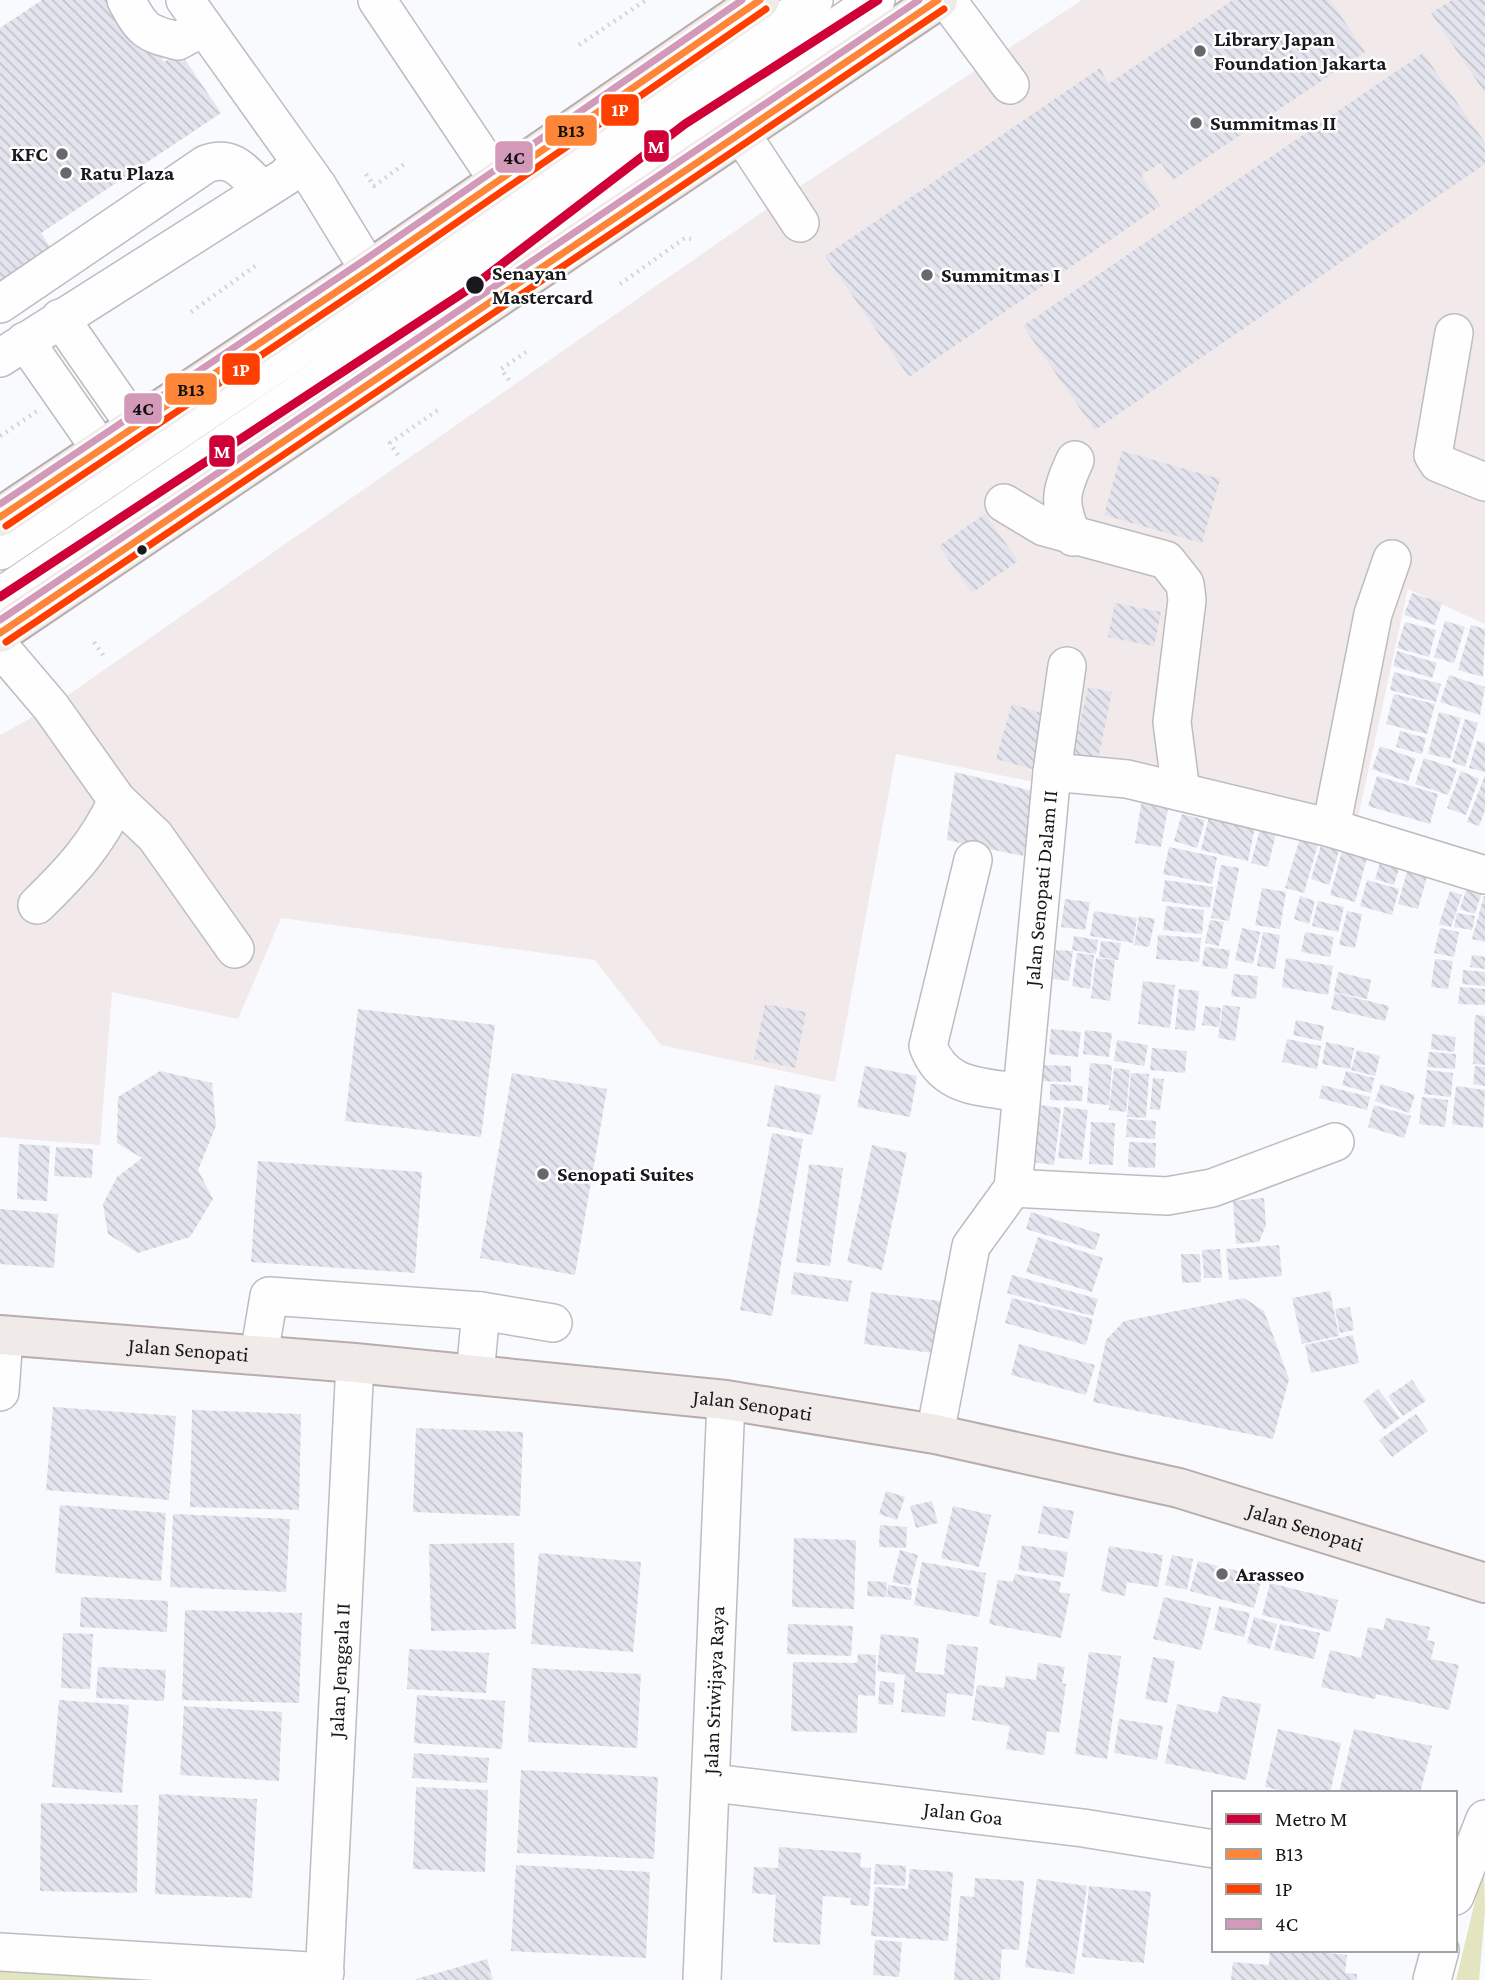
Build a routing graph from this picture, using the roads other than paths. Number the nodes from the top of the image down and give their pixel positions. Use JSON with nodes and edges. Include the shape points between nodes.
{"nodes":[{"id":1,"x":126,"y":0,"type":"edge"},
{"id":2,"x":377,"y":0,"type":"edge"},
{"id":3,"x":814,"y":0,"type":"edge"},
{"id":4,"x":876,"y":0,"type":"edge"},
{"id":5,"x":938,"y":0,"type":"edge"},
{"id":6,"x":947,"y":0,"type":"edge"},
{"id":7,"x":751,"y":2,"type":"edge"},
{"id":8,"x":195,"y":13,"type":"edge"},
{"id":9,"x":1010,"y":85,"type":"dead end"},
{"id":10,"x":740,"y":132,"type":"junction"},
{"id":11,"x":260,"y":146,"type":"dead end"},
{"id":12,"x":282,"y":177,"type":"junction"},
{"id":13,"x":497,"y":180,"type":"junction"},
{"id":14,"x":800,"y":223,"type":"dead end"},
{"id":15,"x":369,"y":270,"type":"junction"},
{"id":16,"x":0,"y":304,"type":"edge"},
{"id":17,"x":60,"y":318,"type":"junction"},
{"id":18,"x":1454,"y":332,"type":"dead end"},
{"id":19,"x":13,"y":350,"type":"edge"},
{"id":20,"x":136,"y":427,"type":"junction"},
{"id":21,"x":101,"y":450,"type":"junction"},
{"id":22,"x":1075,"y":460,"type":"dead end"},
{"id":23,"x":1485,"y":482,"type":"edge"},
{"id":24,"x":1004,"y":503,"type":"dead end"},
{"id":25,"x":0,"y":517,"type":"edge"},
{"id":26,"x":1073,"y":537,"type":"junction"},
{"id":27,"x":0,"y":551,"type":"edge"},
{"id":28,"x":1392,"y":559,"type":"dead end"},
{"id":29,"x":0,"y":597,"type":"edge"},
{"id":30,"x":0,"y":633,"type":"edge"},
{"id":31,"x":0,"y":647,"type":"edge"},
{"id":32,"x":1067,"y":666,"type":"dead end"},
{"id":33,"x":1172,"y":722,"type":"junction"},
{"id":34,"x":1052,"y":772,"type":"junction"},
{"id":35,"x":1127,"y":779,"type":"junction"},
{"id":36,"x":1181,"y":792,"type":"junction"},
{"id":37,"x":117,"y":800,"type":"junction"},
{"id":38,"x":1331,"y":828,"type":"junction"},
{"id":39,"x":973,"y":860,"type":"dead end"},
{"id":40,"x":1485,"y":874,"type":"edge"},
{"id":41,"x":37,"y":905,"type":"dead end"},
{"id":42,"x":235,"y":950,"type":"dead end"},
{"id":43,"x":1021,"y":1093,"type":"junction"},
{"id":44,"x":1335,"y":1142,"type":"dead end"},
{"id":45,"x":1013,"y":1188,"type":"junction"},
{"id":46,"x":481,"y":1311,"type":"junction"},
{"id":47,"x":553,"y":1323,"type":"dead end"},
{"id":48,"x":2,"y":1335,"type":"edge"},
{"id":49,"x":259,"y":1355,"type":"junction"},
{"id":50,"x":355,"y":1363,"type":"junction"},
{"id":51,"x":475,"y":1375,"type":"junction"},
{"id":52,"x":0,"y":1392,"type":"edge"},
{"id":53,"x":726,"y":1401,"type":"junction"},
{"id":54,"x":936,"y":1434,"type":"junction"},
{"id":55,"x":1485,"y":1583,"type":"edge"},
{"id":56,"x":713,"y":1783,"type":"junction"},
{"id":57,"x":1481,"y":1838,"type":"edge"},
{"id":58,"x":1212,"y":1849,"type":"edge"},
{"id":59,"x":1457,"y":1892,"type":"edge"},
{"id":60,"x":0,"y":1952,"type":"edge"},
{"id":61,"x":1439,"y":1952,"type":"edge"},
{"id":62,"x":325,"y":1976,"type":"edge"},
{"id":63,"x":702,"y":1980,"type":"edge"},
{"id":64,"x":1432,"y":1980,"type":"edge"}],
"edges":[{"from":1,"to":8,"type":"street","via":[[141,27],[178,41]]},
{"from":2,"to":13,"type":"street"},
{"from":3,"to":27,"type":"street"},
{"from":4,"to":29,"type":"street"},
{"from":5,"to":10,"type":"main road"},
{"from":6,"to":9,"type":"street"},
{"from":7,"to":13,"type":"main road"},
{"from":8,"to":12,"type":"street"},
{"from":10,"to":14,"type":"street"},
{"from":10,"to":30,"type":"main road"},
{"from":11,"to":12,"type":"street"},
{"from":12,"to":15,"type":"street","via":[[317,185]]},
{"from":12,"to":16,"type":"street","via":[[220,159],[206,164]]},
{"from":12,"to":17,"type":"street"},
{"from":13,"to":15,"type":"main road"},
{"from":15,"to":20,"type":"main road"},
{"from":17,"to":19,"type":"street"},
{"from":17,"to":20,"type":"street"},
{"from":18,"to":23,"type":"street","via":[[1433,454],[1438,463]]},
{"from":19,"to":21,"type":"street","via":[[63,395]]},
{"from":20,"to":21,"type":"main road"},
{"from":21,"to":25,"type":"main road"},
{"from":22,"to":26,"type":"street","via":[[1061,494]]},
{"from":24,"to":26,"type":"street","via":[[1044,527]]},
{"from":26,"to":33,"type":"street","via":[[1166,560],[1185,584]]},
{"from":28,"to":38,"type":"street","via":[[1373,614]]},
{"from":31,"to":37,"type":"street","via":[[51,707]]},
{"from":32,"to":34,"type":"street"},
{"from":33,"to":35,"type":"street"},
{"from":33,"to":36,"type":"street"},
{"from":34,"to":35,"type":"street","name":"Jalan Senopati Dalam II"},
{"from":34,"to":43,"type":"street","name":"Jalan Senopati Dalam II"},
{"from":35,"to":36,"type":"street","name":"Jalan Senopati Dalam II"},
{"from":36,"to":38,"type":"street","name":"Jalan Senopati Dalam II"},
{"from":37,"to":41,"type":"street","via":[[103,832]]},
{"from":37,"to":42,"type":"street","via":[[155,836]]},
{"from":38,"to":40,"type":"street","name":"Jalan Senopati Dalam II"},
{"from":39,"to":43,"type":"street","via":[[928,1046],[949,1078]]},
{"from":43,"to":45,"type":"street","name":"Jalan Senopati Dalam II"},
{"from":44,"to":45,"type":"street","via":[[1212,1188],[1167,1196]]},
{"from":45,"to":54,"type":"street","via":[[971,1246]]},
{"from":46,"to":47,"type":"street"},
{"from":46,"to":49,"type":"street","via":[[269,1296]]},
{"from":46,"to":51,"type":"street"},
{"from":48,"to":49,"type":"main road","name":"Jalan Senopati"},
{"from":48,"to":52,"type":"street"},
{"from":49,"to":50,"type":"main road","name":"Jalan Senopati"},
{"from":50,"to":51,"type":"main road","name":"Jalan Senopati"},
{"from":50,"to":62,"type":"street","name":"Jalan Jenggala II"},
{"from":51,"to":53,"type":"main road","name":"Jalan Senopati"},
{"from":53,"to":54,"type":"main road","name":"Jalan Senopati"},
{"from":53,"to":56,"type":"street","name":"Jalan Sriwijaya Raya"},
{"from":54,"to":55,"type":"main road","name":"Jalan Senopati","via":[[1180,1488]]},
{"from":56,"to":58,"type":"street","name":"Jalan Goa","via":[[1083,1828]]},
{"from":56,"to":63,"type":"street","name":"Jalan Sriwijaya Raya"},
{"from":57,"to":59,"type":"street"},
{"from":60,"to":62,"type":"street"},
{"from":61,"to":64,"type":"street"}]}
